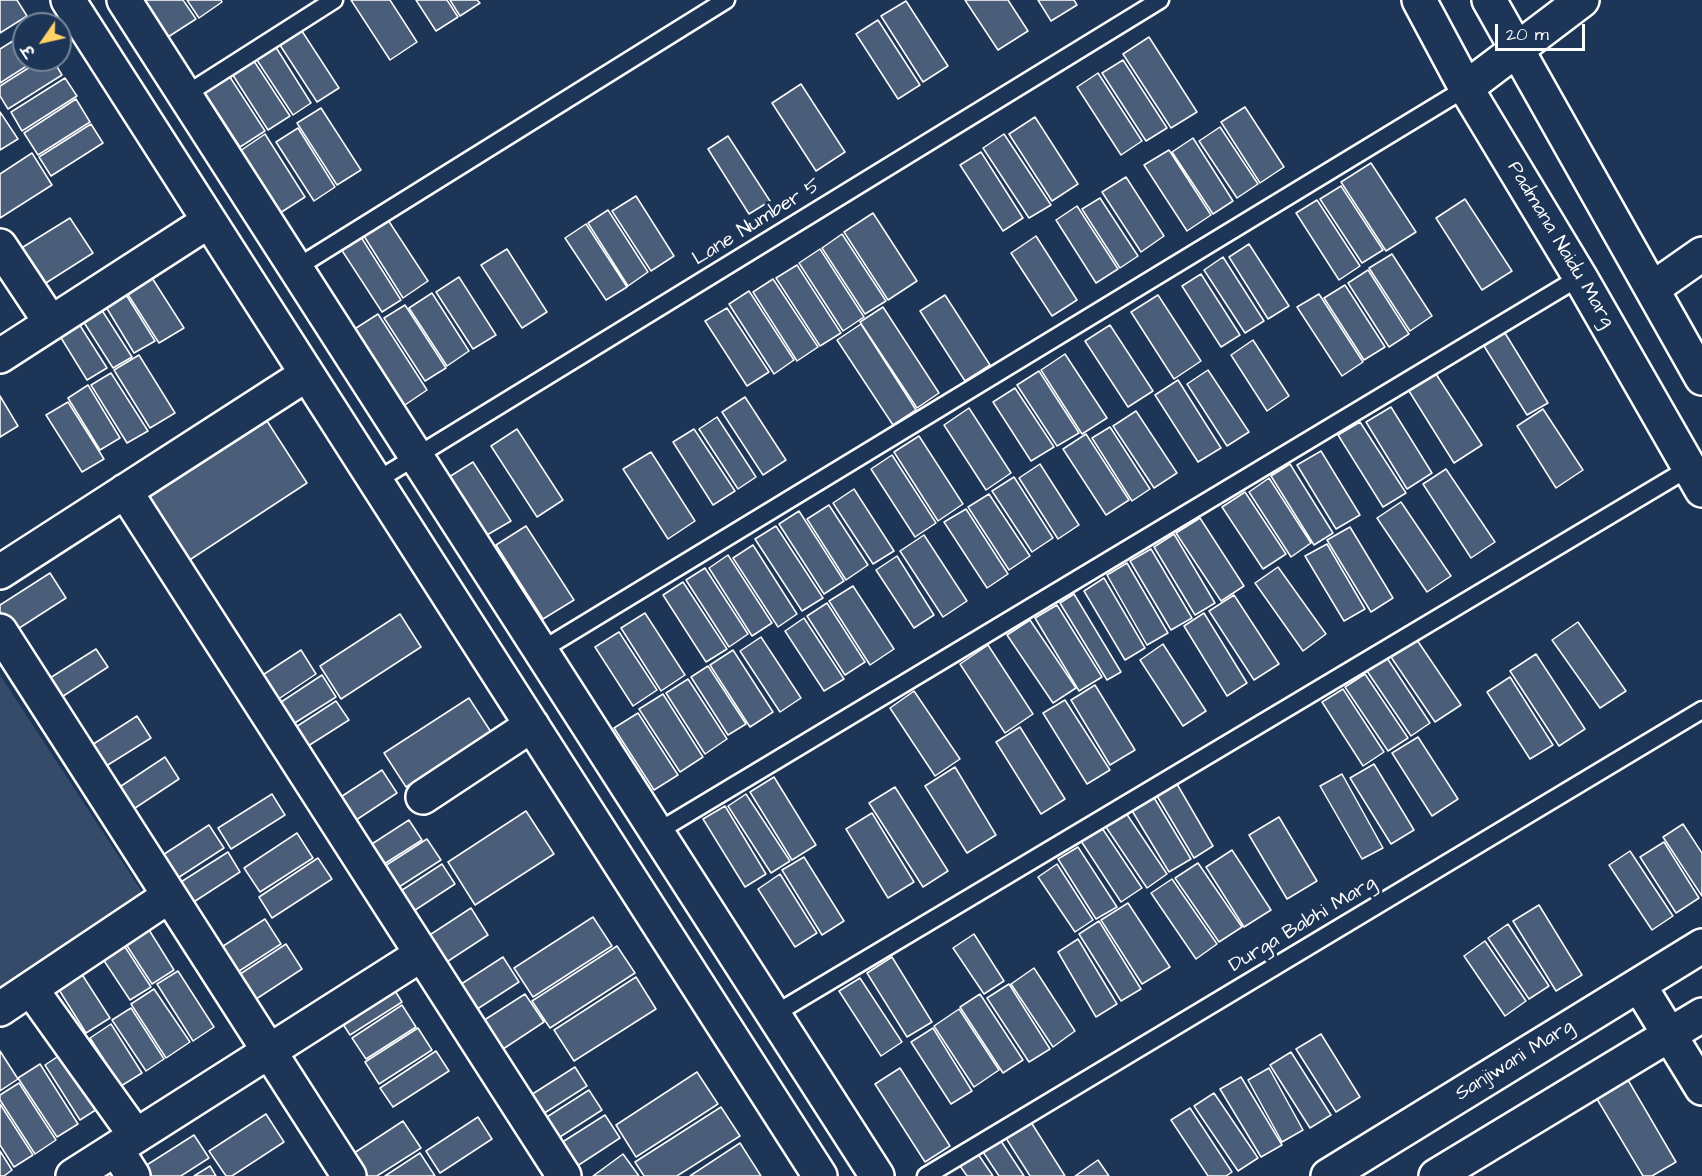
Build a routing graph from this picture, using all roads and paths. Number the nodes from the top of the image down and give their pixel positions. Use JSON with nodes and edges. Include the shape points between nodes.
{"nodes":[{"id":1,"x":68,"y":0,"type":"edge"},
{"id":2,"x":124,"y":0,"type":"edge"},
{"id":3,"x":334,"y":0,"type":"edge"},
{"id":4,"x":726,"y":0,"type":"edge"},
{"id":5,"x":1160,"y":0,"type":"edge"},
{"id":6,"x":1419,"y":0,"type":"edge"},
{"id":7,"x":1489,"y":0,"type":"edge"},
{"id":8,"x":1582,"y":0,"type":"edge"},
{"id":9,"x":1516,"y":48,"type":"junction"},
{"id":10,"x":1466,"y":88,"type":"junction"},
{"id":11,"x":185,"y":95,"type":"junction"},
{"id":12,"x":209,"y":221,"type":"junction"},
{"id":13,"x":0,"y":246,"type":"edge"},
{"id":14,"x":1702,"y":254,"type":"edge"},
{"id":15,"x":296,"y":268,"type":"junction"},
{"id":16,"x":1581,"y":277,"type":"junction"},
{"id":17,"x":1652,"y":289,"type":"junction"},
{"id":18,"x":51,"y":323,"type":"junction"},
{"id":19,"x":0,"y":357,"type":"edge"},
{"id":20,"x":307,"y":374,"type":"junction"},
{"id":21,"x":1702,"y":378,"type":"edge"},
{"id":22,"x":417,"y":456,"type":"junction"},
{"id":23,"x":1696,"y":479,"type":"edge"},
{"id":24,"x":376,"y":481,"type":"junction"},
{"id":25,"x":125,"y":491,"type":"junction"},
{"id":26,"x":0,"y":572,"type":"edge"},
{"id":27,"x":0,"y":632,"type":"edge"},
{"id":28,"x":540,"y":651,"type":"junction"},
{"id":29,"x":1702,"y":710,"type":"edge"},
{"id":30,"x":532,"y":725,"type":"junction"},
{"id":31,"x":423,"y":797,"type":"dead end"},
{"id":32,"x":657,"y":832,"type":"junction"},
{"id":33,"x":169,"y":896,"type":"junction"},
{"id":34,"x":1702,"y":946,"type":"edge"},
{"id":35,"x":422,"y":954,"type":"junction"},
{"id":36,"x":1639,"y":985,"type":"junction"},
{"id":37,"x":30,"y":989,"type":"junction"},
{"id":38,"x":0,"y":1009,"type":"edge"},
{"id":39,"x":773,"y":1014,"type":"junction"},
{"id":40,"x":1702,"y":1015,"type":"edge"},
{"id":41,"x":1670,"y":1034,"type":"junction"},
{"id":42,"x":269,"y":1051,"type":"junction"},
{"id":43,"x":1702,"y":1088,"type":"edge"},
{"id":44,"x":126,"y":1143,"type":"junction"},
{"id":45,"x":818,"y":1175,"type":"edge"},
{"id":46,"x":73,"y":1176,"type":"edge"},
{"id":47,"x":134,"y":1176,"type":"edge"},
{"id":48,"x":349,"y":1176,"type":"edge"},
{"id":49,"x":564,"y":1176,"type":"edge"},
{"id":50,"x":877,"y":1176,"type":"edge"},
{"id":51,"x":926,"y":1176,"type":"edge"},
{"id":52,"x":1328,"y":1176,"type":"edge"},
{"id":53,"x":1436,"y":1176,"type":"edge"}],
"edges":[{"from":1,"to":12,"type":"street"},
{"from":2,"to":11,"type":"street"},
{"from":3,"to":11,"type":"lane"},
{"from":4,"to":15,"type":"lane"},
{"from":5,"to":22,"type":"lane","name":"Lane Number 5"},
{"from":6,"to":10,"type":"street","name":"Padmana Naidu Marg"},
{"from":7,"to":9,"type":"street"},
{"from":8,"to":9,"type":"street"},
{"from":9,"to":10,"type":"street"},
{"from":9,"to":17,"type":"street"},
{"from":10,"to":16,"type":"street","name":"Padmana Naidu Marg"},
{"from":10,"to":28,"type":"lane"},
{"from":11,"to":15,"type":"street"},
{"from":12,"to":18,"type":"street"},
{"from":12,"to":20,"type":"street"},
{"from":13,"to":18,"type":"street"},
{"from":14,"to":17,"type":"street"},
{"from":15,"to":22,"type":"street"},
{"from":16,"to":23,"type":"street","name":"Padmana Naidu Marg"},
{"from":16,"to":32,"type":"lane"},
{"from":17,"to":21,"type":"street"},
{"from":18,"to":19,"type":"street"},
{"from":20,"to":24,"type":"street"},
{"from":20,"to":25,"type":"street"},
{"from":22,"to":24,"type":"lane","name":"Lane Number 5"},
{"from":22,"to":28,"type":"street"},
{"from":23,"to":39,"type":"lane"},
{"from":24,"to":30,"type":"street"},
{"from":25,"to":26,"type":"street"},
{"from":25,"to":35,"type":"street"},
{"from":27,"to":33,"type":"street"},
{"from":28,"to":32,"type":"street"},
{"from":29,"to":51,"type":"lane","name":"Durga Babhi Marg"},
{"from":30,"to":31,"type":"street"},
{"from":30,"to":45,"type":"street"},
{"from":32,"to":39,"type":"street"},
{"from":33,"to":37,"type":"street"},
{"from":33,"to":42,"type":"street"},
{"from":34,"to":36,"type":"street","name":"Sanjiwani Marg"},
{"from":35,"to":42,"type":"street"},
{"from":35,"to":49,"type":"street"},
{"from":36,"to":41,"type":"street"},
{"from":36,"to":52,"type":"street","name":"Sanjiwani Marg"},
{"from":37,"to":38,"type":"street"},
{"from":37,"to":44,"type":"street"},
{"from":39,"to":50,"type":"street"},
{"from":40,"to":41,"type":"street"},
{"from":41,"to":43,"type":"street"},
{"from":41,"to":53,"type":"street"},
{"from":42,"to":44,"type":"street"},
{"from":42,"to":48,"type":"street"},
{"from":44,"to":46,"type":"street"},
{"from":44,"to":47,"type":"street"}]}
